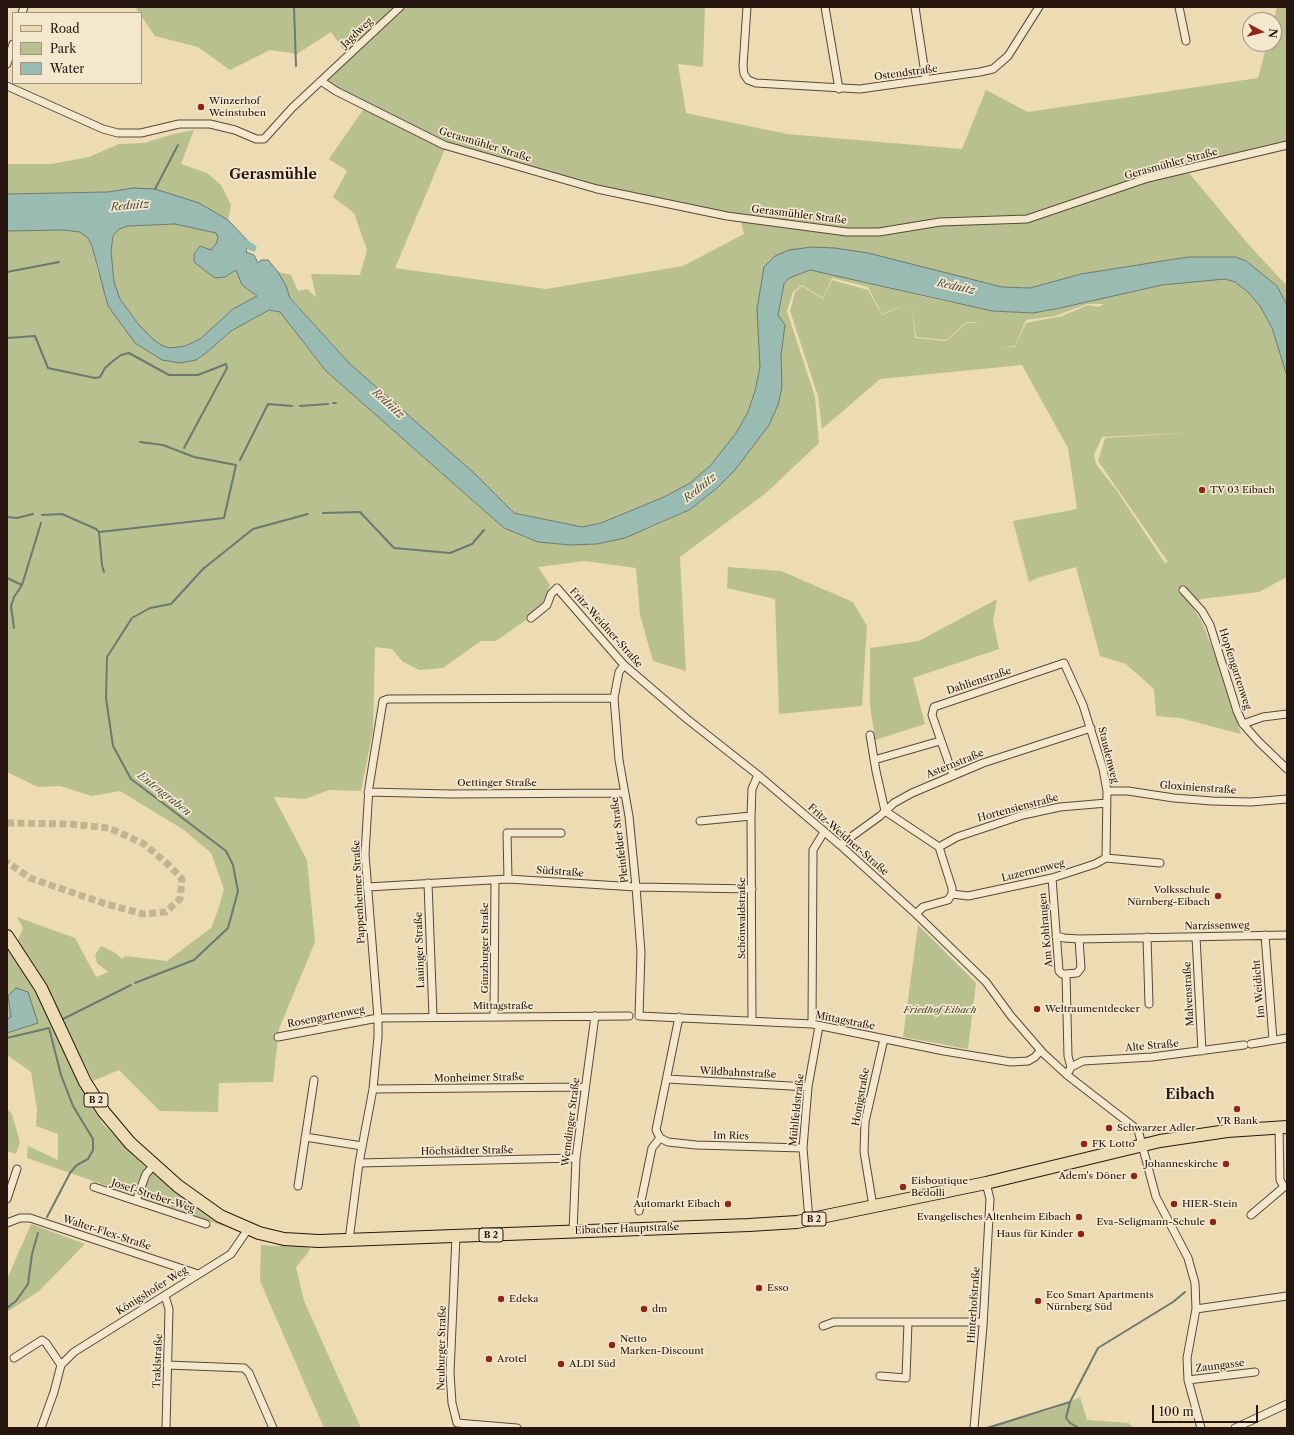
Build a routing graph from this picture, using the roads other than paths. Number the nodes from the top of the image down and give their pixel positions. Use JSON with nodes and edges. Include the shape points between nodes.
{"nodes":[{"id":1,"x":400,"y":7,"type":"edge"},
{"id":2,"x":747,"y":7,"type":"edge"},
{"id":3,"x":825,"y":7,"type":"edge"},
{"id":4,"x":915,"y":7,"type":"edge"},
{"id":5,"x":1039,"y":7,"type":"edge"},
{"id":6,"x":1179,"y":7,"type":"edge"},
{"id":7,"x":1186,"y":41,"type":"dead end"},
{"id":8,"x":12,"y":47,"type":"edge"},
{"id":9,"x":7,"y":64,"type":"edge"},
{"id":10,"x":926,"y":80,"type":"junction"},
{"id":11,"x":321,"y":81,"type":"junction"},
{"id":12,"x":7,"y":86,"type":"edge"},
{"id":13,"x":839,"y":89,"type":"junction"},
{"id":14,"x":1287,"y":145,"type":"edge"},
{"id":15,"x":1183,"y":590,"type":"dead end"},
{"id":16,"x":531,"y":618,"type":"dead end"},
{"id":17,"x":1064,"y":663,"type":"joint"},
{"id":18,"x":624,"y":665,"type":"junction"},
{"id":19,"x":614,"y":698,"type":"junction"},
{"id":20,"x":1287,"y":714,"type":"edge"},
{"id":21,"x":1243,"y":724,"type":"junction"},
{"id":22,"x":1091,"y":728,"type":"junction"},
{"id":23,"x":870,"y":735,"type":"dead end"},
{"id":24,"x":940,"y":741,"type":"junction"},
{"id":25,"x":874,"y":760,"type":"junction"},
{"id":26,"x":1287,"y":769,"type":"edge"},
{"id":27,"x":953,"y":774,"type":"junction"},
{"id":28,"x":758,"y":775,"type":"junction"},
{"id":29,"x":1107,"y":791,"type":"junction"},
{"id":30,"x":368,"y":792,"type":"junction"},
{"id":31,"x":625,"y":793,"type":"junction"},
{"id":32,"x":1287,"y":799,"type":"edge"},
{"id":33,"x":1107,"y":803,"type":"junction"},
{"id":34,"x":885,"y":811,"type":"junction"},
{"id":35,"x":751,"y":816,"type":"junction"},
{"id":36,"x":700,"y":822,"type":"dead end"},
{"id":37,"x":561,"y":832,"type":"dead end"},
{"id":38,"x":824,"y":832,"type":"junction"},
{"id":39,"x":840,"y":845,"type":"junction"},
{"id":40,"x":939,"y":847,"type":"junction"},
{"id":41,"x":1106,"y":858,"type":"junction"},
{"id":42,"x":1160,"y":862,"type":"dead end"},
{"id":43,"x":1052,"y":878,"type":"junction"},
{"id":44,"x":508,"y":879,"type":"junction"},
{"id":45,"x":495,"y":880,"type":"junction"},
{"id":46,"x":428,"y":883,"type":"junction"},
{"id":47,"x":636,"y":887,"type":"junction"},
{"id":48,"x":367,"y":888,"type":"junction"},
{"id":49,"x":752,"y":890,"type":"junction"},
{"id":50,"x":952,"y":894,"type":"junction"},
{"id":51,"x":916,"y":914,"type":"junction"},
{"id":52,"x":1265,"y":935,"type":"junction"},
{"id":53,"x":1287,"y":935,"type":"edge"},
{"id":54,"x":7,"y":936,"type":"edge"},
{"id":55,"x":1056,"y":936,"type":"junction"},
{"id":56,"x":1147,"y":937,"type":"junction"},
{"id":57,"x":1196,"y":937,"type":"junction"},
{"id":58,"x":1080,"y":938,"type":"junction"},
{"id":59,"x":1066,"y":974,"type":"junction"},
{"id":60,"x":1149,"y":1004,"type":"dead end"},
{"id":61,"x":433,"y":1016,"type":"junction"},
{"id":62,"x":494,"y":1016,"type":"junction"},
{"id":63,"x":594,"y":1016,"type":"junction"},
{"id":64,"x":629,"y":1016,"type":"dead end"},
{"id":65,"x":639,"y":1016,"type":"joint"},
{"id":66,"x":679,"y":1017,"type":"junction"},
{"id":67,"x":378,"y":1018,"type":"junction"},
{"id":68,"x":752,"y":1021,"type":"junction"},
{"id":69,"x":815,"y":1025,"type":"junction"},
{"id":70,"x":278,"y":1037,"type":"dead end"},
{"id":71,"x":1287,"y":1038,"type":"edge"},
{"id":72,"x":884,"y":1039,"type":"junction"},
{"id":73,"x":1273,"y":1040,"type":"junction"},
{"id":74,"x":1040,"y":1051,"type":"junction"},
{"id":75,"x":1202,"y":1051,"type":"junction"},
{"id":76,"x":1071,"y":1067,"type":"junction"},
{"id":77,"x":1067,"y":1075,"type":"junction"},
{"id":78,"x":667,"y":1079,"type":"junction"},
{"id":79,"x":314,"y":1080,"type":"dead end"},
{"id":80,"x":584,"y":1087,"type":"junction"},
{"id":81,"x":808,"y":1087,"type":"junction"},
{"id":82,"x":373,"y":1089,"type":"junction"},
{"id":83,"x":1283,"y":1127,"type":"edge"},
{"id":84,"x":305,"y":1138,"type":"junction"},
{"id":85,"x":660,"y":1138,"type":"junction"},
{"id":86,"x":1143,"y":1145,"type":"junction"},
{"id":87,"x":362,"y":1146,"type":"junction"},
{"id":88,"x":803,"y":1148,"type":"junction"},
{"id":89,"x":576,"y":1158,"type":"junction"},
{"id":90,"x":359,"y":1163,"type":"junction"},
{"id":91,"x":154,"y":1165,"type":"junction"},
{"id":92,"x":17,"y":1169,"type":"dead end"},
{"id":93,"x":986,"y":1183,"type":"junction"},
{"id":94,"x":298,"y":1186,"type":"dead end"},
{"id":95,"x":94,"y":1187,"type":"dead end"},
{"id":96,"x":7,"y":1199,"type":"edge"},
{"id":97,"x":136,"y":1201,"type":"junction"},
{"id":98,"x":873,"y":1206,"type":"junction"},
{"id":99,"x":639,"y":1211,"type":"dead end"},
{"id":100,"x":1251,"y":1215,"type":"dead end"},
{"id":101,"x":8,"y":1220,"type":"edge"},
{"id":102,"x":808,"y":1220,"type":"junction"},
{"id":103,"x":206,"y":1224,"type":"dead end"},
{"id":104,"x":248,"y":1230,"type":"junction"},
{"id":105,"x":573,"y":1232,"type":"junction"},
{"id":106,"x":456,"y":1236,"type":"junction"},
{"id":107,"x":349,"y":1240,"type":"junction"},
{"id":108,"x":198,"y":1274,"type":"junction"},
{"id":109,"x":165,"y":1296,"type":"junction"},
{"id":110,"x":1287,"y":1296,"type":"edge"},
{"id":111,"x":1196,"y":1309,"type":"junction"},
{"id":112,"x":908,"y":1322,"type":"junction"},
{"id":113,"x":983,"y":1322,"type":"junction"},
{"id":114,"x":823,"y":1326,"type":"dead end"},
{"id":115,"x":14,"y":1358,"type":"dead end"},
{"id":116,"x":61,"y":1365,"type":"junction"},
{"id":117,"x":167,"y":1365,"type":"junction"},
{"id":118,"x":1256,"y":1372,"type":"dead end"},
{"id":119,"x":880,"y":1376,"type":"dead end"},
{"id":120,"x":1188,"y":1380,"type":"junction"},
{"id":121,"x":1287,"y":1404,"type":"edge"},
{"id":122,"x":458,"y":1426,"type":"edge"},
{"id":123,"x":41,"y":1428,"type":"edge"},
{"id":124,"x":166,"y":1428,"type":"edge"},
{"id":125,"x":272,"y":1428,"type":"edge"},
{"id":126,"x":518,"y":1428,"type":"edge"},
{"id":127,"x":974,"y":1428,"type":"edge"},
{"id":128,"x":1201,"y":1428,"type":"edge"},
{"id":129,"x":1235,"y":1428,"type":"edge"}],
"edges":[{"from":1,"to":11,"type":"street","name":"Jagdweg"},
{"from":2,"to":13,"type":"street","name":"Ostendstraße","via":[[743,66],[746,78],[756,83]]},
{"from":3,"to":13,"type":"street"},
{"from":4,"to":10,"type":"street"},
{"from":5,"to":10,"type":"street","name":"Ostendstraße","via":[[1014,48],[999,65],[980,72]]},
{"from":6,"to":7,"type":"street"},
{"from":8,"to":9,"type":"street"},
{"from":10,"to":13,"type":"street","name":"Ostendstraße","via":[[869,89]]},
{"from":11,"to":12,"type":"street","name":"Jagdweg","via":[[264,139],[256,139],[235,130],[210,124],[179,124],[141,133],[118,133],[103,129]]},
{"from":11,"to":14,"type":"street","name":"Gerasmühler Straße","via":[[336,92],[444,145],[597,189],[727,216],[847,232],[879,232],[940,222],[1028,219],[1148,178]]},
{"from":15,"to":21,"type":"street","name":"Hopfengartenweg","via":[[1202,611],[1210,625]]},
{"from":16,"to":18,"type":"street","name":"Fritz-Weidner-Straße","via":[[547,605],[551,594],[557,588]]},
{"from":17,"to":22,"type":"street","name":"Staudenweg"},
{"from":17,"to":24,"type":"street","name":"Dahlienstraße","via":[[937,705],[932,710],[932,715]]},
{"from":18,"to":19,"type":"street","name":"Pleinfelder Straße","via":[[619,672]]},
{"from":18,"to":28,"type":"street","name":"Fritz-Weidner-Straße"},
{"from":19,"to":30,"type":"street","name":"Pappenheimer Straße","via":[[388,699],[383,701],[382,705]]},
{"from":19,"to":31,"type":"street","name":"Pleinfelder Straße","via":[[619,760]]},
{"from":20,"to":21,"type":"street","via":[[1263,717]]},
{"from":21,"to":26,"type":"street","name":"Hopfengartenweg"},
{"from":22,"to":27,"type":"street","name":"Asternstraße"},
{"from":22,"to":29,"type":"street","name":"Staudenweg"},
{"from":23,"to":25,"type":"street"},
{"from":24,"to":25,"type":"street"},
{"from":24,"to":27,"type":"street","name":"Dahlienstraße"},
{"from":25,"to":34,"type":"street"},
{"from":27,"to":34,"type":"street","name":"Asternstraße","via":[[912,793]]},
{"from":28,"to":35,"type":"street","name":"Schönwaldstraße","via":[[752,789]]},
{"from":28,"to":38,"type":"street","name":"Fritz-Weidner-Straße"},
{"from":29,"to":32,"type":"street","name":"Gloxinienstraße","via":[[1212,801],[1251,802]]},
{"from":29,"to":33,"type":"street","name":"Staudenweg"},
{"from":30,"to":31,"type":"street","name":"Oettinger Straße"},
{"from":30,"to":48,"type":"street","name":"Pappenheimer Straße","via":[[365,854]]},
{"from":31,"to":47,"type":"street","name":"Pleinfelder Straße","via":[[630,816]]},
{"from":33,"to":40,"type":"street","name":"Hortensienstraße","via":[[1060,807],[1023,815],[963,834]]},
{"from":33,"to":41,"type":"street","name":"Staudenweg"},
{"from":34,"to":39,"type":"street","name":"Asternstraße"},
{"from":34,"to":40,"type":"street"},
{"from":35,"to":36,"type":"street"},
{"from":35,"to":49,"type":"street","name":"Schönwaldstraße"},
{"from":37,"to":44,"type":"street","via":[[507,833]]},
{"from":38,"to":39,"type":"street","name":"Fritz-Weidner-Straße"},
{"from":38,"to":69,"type":"street","name":"Mühlfeldstraße","via":[[813,850]]},
{"from":39,"to":51,"type":"street","name":"Fritz-Weidner-Straße"},
{"from":40,"to":50,"type":"street"},
{"from":41,"to":42,"type":"street","name":"Luzernenweg"},
{"from":41,"to":43,"type":"street","name":"Luzernenweg"},
{"from":43,"to":50,"type":"street","name":"Luzernenweg","via":[[968,896]]},
{"from":43,"to":55,"type":"street","name":"Am Kohlrangen"},
{"from":44,"to":45,"type":"street","name":"Südstraße"},
{"from":44,"to":47,"type":"street","name":"Südstraße"},
{"from":45,"to":46,"type":"street","name":"Südstraße"},
{"from":45,"to":62,"type":"street","name":"Günzburger Straße"},
{"from":46,"to":48,"type":"street","name":"Südstraße"},
{"from":46,"to":61,"type":"street","name":"Lauinger Straße"},
{"from":47,"to":49,"type":"street","name":"Südstraße"},
{"from":47,"to":65,"type":"street","name":"Pleinfelder Straße","via":[[641,952]]},
{"from":48,"to":67,"type":"street","name":"Pappenheimer Straße"},
{"from":49,"to":68,"type":"street","name":"Schönwaldstraße"},
{"from":50,"to":51,"type":"street","via":[[948,900],[923,907]]},
{"from":51,"to":74,"type":"street","name":"Fritz-Weidner-Straße","via":[[986,982]]},
{"from":52,"to":53,"type":"street","name":"Narzissenweg"},
{"from":52,"to":57,"type":"street","name":"Narzissenweg"},
{"from":52,"to":73,"type":"street","name":"Im Weidicht"},
{"from":54,"to":91,"type":"main road","name":"Eibacher Hauptstraße","number":"B 2","via":[[33,975],[58,1022],[79,1071],[98,1104],[130,1143]]},
{"from":55,"to":58,"type":"street","name":"Narzissenweg"},
{"from":55,"to":59,"type":"street","name":"Am Kohlrangen","via":[[1059,971]]},
{"from":56,"to":57,"type":"street","name":"Narzissenweg"},
{"from":56,"to":58,"type":"street","name":"Narzissenweg"},
{"from":56,"to":60,"type":"street"},
{"from":57,"to":75,"type":"street","name":"Malvenstraße"},
{"from":58,"to":59,"type":"street","name":"Am Kohlrangen","via":[[1081,968],[1077,973]]},
{"from":59,"to":76,"type":"street","name":"Am Kohlrangen","via":[[1068,1056]]},
{"from":61,"to":62,"type":"street","name":"Mittagstraße"},
{"from":61,"to":67,"type":"street","name":"Mittagstraße"},
{"from":62,"to":63,"type":"street","name":"Mittagstraße"},
{"from":63,"to":64,"type":"street","name":"Mittagstraße"},
{"from":63,"to":80,"type":"street","name":"Wemdinger Straße"},
{"from":65,"to":66,"type":"street","name":"Mittagstraße"},
{"from":66,"to":68,"type":"street","name":"Mittagstraße"},
{"from":66,"to":78,"type":"street"},
{"from":67,"to":70,"type":"street","name":"Rosengartenweg"},
{"from":67,"to":82,"type":"street","name":"Pappenheimer Straße"},
{"from":68,"to":69,"type":"street","name":"Mittagstraße"},
{"from":69,"to":72,"type":"street","name":"Mittagstraße"},
{"from":69,"to":81,"type":"street","name":"Mühlfeldstraße"},
{"from":71,"to":73,"type":"street","name":"Alte Straße"},
{"from":72,"to":74,"type":"street","name":"Mittagstraße","via":[[1011,1062],[1028,1061]]},
{"from":72,"to":98,"type":"street","name":"Honigstraße","via":[[866,1122],[864,1152]]},
{"from":73,"to":75,"type":"street","name":"Alte Straße"},
{"from":74,"to":77,"type":"street","name":"Fritz-Weidner-Straße"},
{"from":75,"to":76,"type":"street","name":"Alte Straße","via":[[1152,1058],[1083,1061]]},
{"from":76,"to":77,"type":"street"},
{"from":77,"to":86,"type":"street","name":"Fritz-Weidner-Straße","via":[[1132,1124],[1138,1130]]},
{"from":78,"to":81,"type":"street","name":"Wildbahnstraße"},
{"from":78,"to":85,"type":"street","via":[[656,1130]]},
{"from":79,"to":84,"type":"street"},
{"from":80,"to":82,"type":"street","name":"Monheimer Straße"},
{"from":80,"to":89,"type":"street","name":"Wemdinger Straße"},
{"from":81,"to":88,"type":"street","name":"Mühlfeldstraße"},
{"from":82,"to":87,"type":"street","name":"Pappenheimer Straße"},
{"from":83,"to":86,"type":"main road","name":"Eibacher Hauptstraße","number":"B 2","via":[[1206,1134]]},
{"from":83,"to":100,"type":"street","via":[[1280,1180],[1284,1187]]},
{"from":84,"to":87,"type":"street"},
{"from":84,"to":94,"type":"street"},
{"from":85,"to":88,"type":"street","name":"Im Ries","via":[[668,1142],[696,1145]]},
{"from":85,"to":99,"type":"street","via":[[652,1148]]},
{"from":86,"to":93,"type":"main road","name":"Eibacher Hauptstraße","number":"B 2"},
{"from":86,"to":111,"type":"street","name":"Fritz-Weidner-Straße","via":[[1156,1197],[1188,1258],[1195,1283]]},
{"from":87,"to":90,"type":"street","name":"Pappenheimer Straße"},
{"from":88,"to":102,"type":"street","name":"Mühlfeldstraße"},
{"from":89,"to":90,"type":"street","name":"Höchstädter Straße"},
{"from":89,"to":105,"type":"street","name":"Wemdinger Straße"},
{"from":90,"to":107,"type":"street","name":"Pappenheimer Straße"},
{"from":91,"to":97,"type":"street","via":[[146,1174]]},
{"from":91,"to":104,"type":"main road","name":"Eibacher Hauptstraße","number":"B 2","via":[[212,1211]]},
{"from":92,"to":96,"type":"street"},
{"from":93,"to":98,"type":"main road","name":"Eibacher Hauptstraße","number":"B 2"},
{"from":93,"to":113,"type":"street","name":"Hinterhofstraße","via":[[990,1199]]},
{"from":95,"to":97,"type":"street","name":"Josef-Streber-Weg"},
{"from":97,"to":103,"type":"street","name":"Josef-Streber-Weg"},
{"from":98,"to":102,"type":"main road","name":"Eibacher Hauptstraße","number":"B 2"},
{"from":101,"to":108,"type":"street","name":"Walter-Flex-Straße","via":[[30,1218]]},
{"from":102,"to":105,"type":"main road","name":"Eibacher Hauptstraße","number":"B 2"},
{"from":104,"to":107,"type":"main road","name":"Eibacher Hauptstraße","number":"B 2","via":[[292,1240]]},
{"from":104,"to":108,"type":"street","name":"Königshofer Weg","via":[[231,1254]]},
{"from":105,"to":106,"type":"main road","name":"Eibacher Hauptstraße","number":"B 2"},
{"from":106,"to":107,"type":"main road","name":"Eibacher Hauptstraße","number":"B 2"},
{"from":106,"to":122,"type":"street","name":"Neuburger Straße","via":[[450,1373],[452,1403]]},
{"from":108,"to":109,"type":"street","name":"Königshofer Weg"},
{"from":109,"to":116,"type":"street","name":"Königshofer Weg","via":[[74,1352]]},
{"from":109,"to":117,"type":"street","name":"Traklstraße","via":[[169,1309]]},
{"from":110,"to":111,"type":"street"},
{"from":111,"to":120,"type":"street","name":"Fritz-Weidner-Straße","via":[[1187,1358]]},
{"from":112,"to":113,"type":"street"},
{"from":112,"to":114,"type":"street","via":[[834,1322]]},
{"from":112,"to":119,"type":"street","via":[[906,1378]]},
{"from":113,"to":127,"type":"street","name":"Hinterhofstraße"},
{"from":115,"to":116,"type":"street","via":[[42,1340]]},
{"from":116,"to":123,"type":"street"},
{"from":117,"to":124,"type":"street","name":"Traklstraße"},
{"from":117,"to":125,"type":"street","via":[[244,1368],[249,1373]]},
{"from":118,"to":120,"type":"street","name":"Zaungasse"},
{"from":120,"to":128,"type":"street","name":"Fritz-Weidner-Straße"},
{"from":121,"to":129,"type":"street"},
{"from":122,"to":126,"type":"street","name":"Neuburger Straße"}]}
